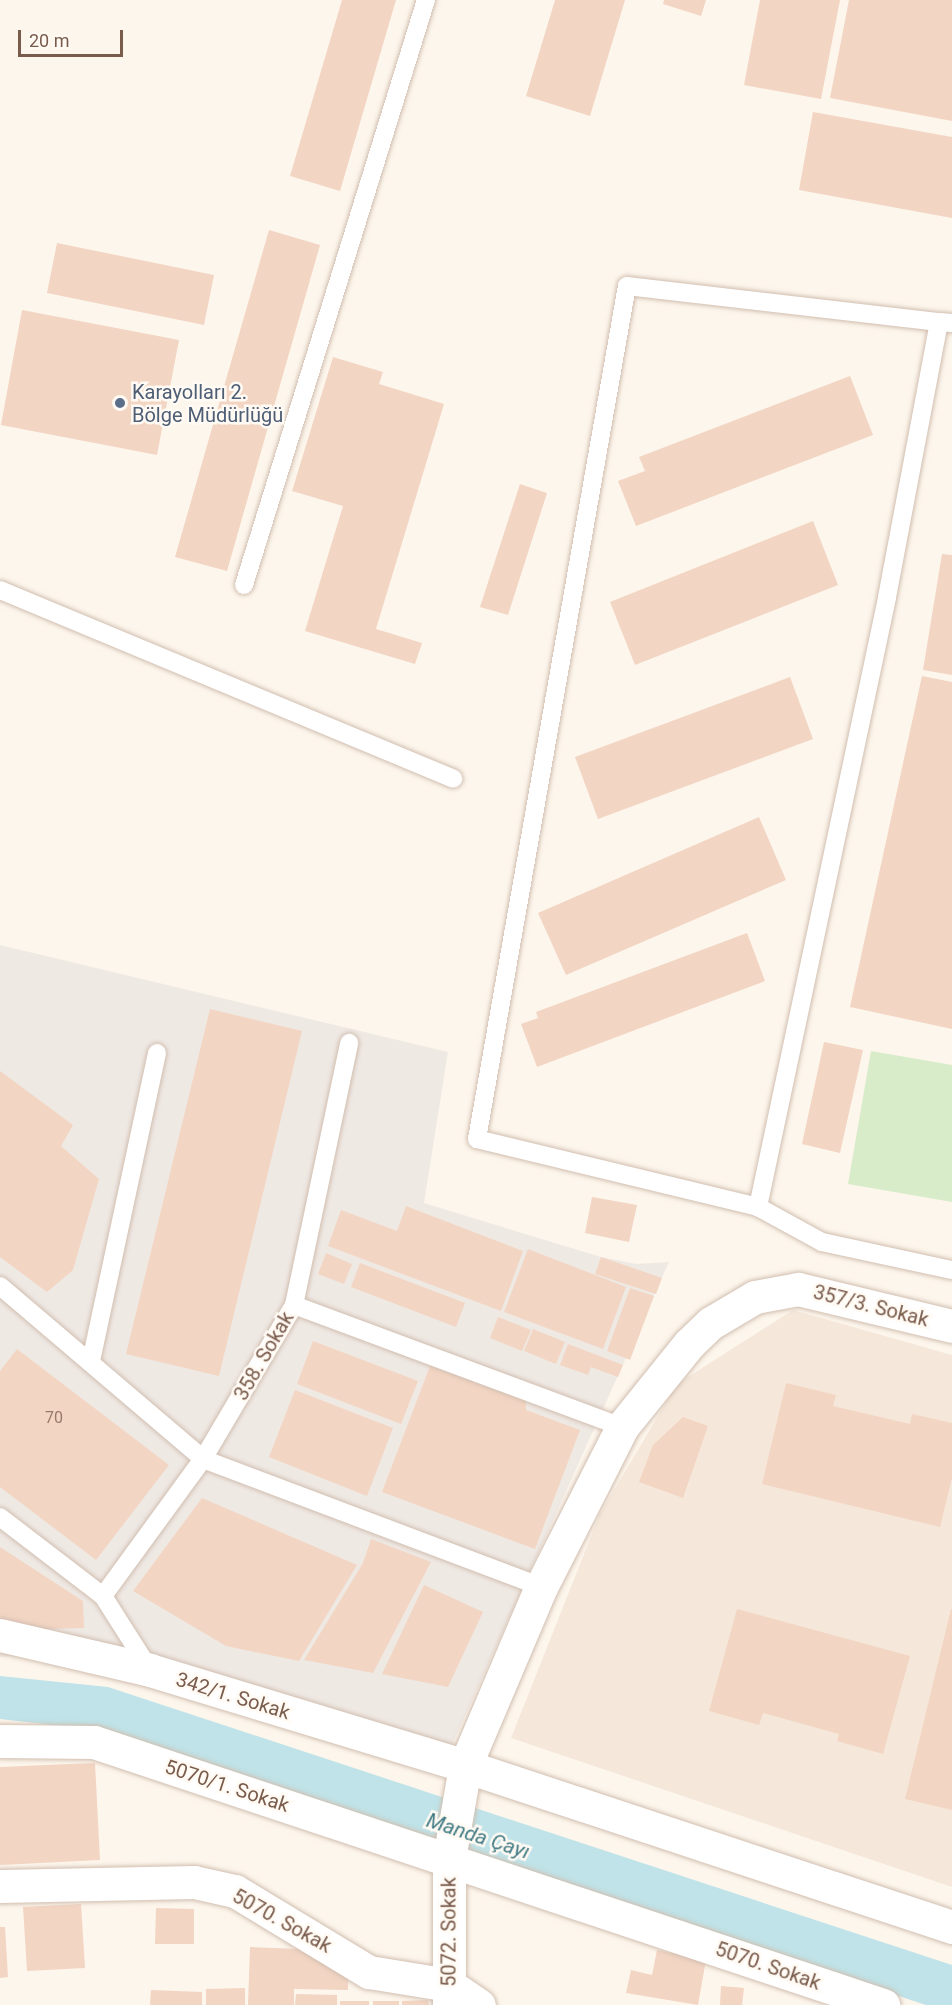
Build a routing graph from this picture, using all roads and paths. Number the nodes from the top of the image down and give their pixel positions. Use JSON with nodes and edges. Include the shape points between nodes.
{"nodes":[{"id":1,"x":426,"y":0,"type":"edge"},
{"id":2,"x":945,"y":323,"type":"edge"},
{"id":3,"x":244,"y":585,"type":"dead end"},
{"id":4,"x":0,"y":590,"type":"edge"},
{"id":5,"x":453,"y":779,"type":"dead end"},
{"id":6,"x":349,"y":1043,"type":"dead end"},
{"id":7,"x":157,"y":1053,"type":"dead end"},
{"id":8,"x":758,"y":1207,"type":"junction"},
{"id":9,"x":952,"y":1270,"type":"edge"},
{"id":10,"x":0,"y":1286,"type":"edge"},
{"id":11,"x":294,"y":1305,"type":"junction"},
{"id":12,"x":952,"y":1326,"type":"edge"},
{"id":13,"x":91,"y":1361,"type":"junction"},
{"id":14,"x":622,"y":1427,"type":"junction"},
{"id":15,"x":203,"y":1459,"type":"junction"},
{"id":16,"x":0,"y":1517,"type":"edge"},
{"id":17,"x":541,"y":1587,"type":"junction"},
{"id":18,"x":103,"y":1596,"type":"junction"},
{"id":19,"x":0,"y":1635,"type":"edge"},
{"id":20,"x":150,"y":1670,"type":"junction"},
{"id":21,"x":0,"y":1740,"type":"edge"},
{"id":22,"x":465,"y":1766,"type":"junction"},
{"id":23,"x":449,"y":1859,"type":"junction"},
{"id":24,"x":0,"y":1886,"type":"edge"},
{"id":25,"x":952,"y":1927,"type":"edge"},
{"id":26,"x":449,"y":1995,"type":"edge"},
{"id":27,"x":479,"y":2005,"type":"edge"},
{"id":28,"x":883,"y":2005,"type":"edge"}],
"edges":[{"from":1,"to":3,"type":"lane"},
{"from":2,"to":8,"type":"lane"},
{"from":2,"to":8,"type":"lane","via":[[627,286],[477,1139]]},
{"from":4,"to":5,"type":"lane"},
{"from":6,"to":11,"type":"lane","name":"358. Sokak"},
{"from":7,"to":13,"type":"lane"},
{"from":8,"to":9,"type":"lane","via":[[822,1242]]},
{"from":10,"to":13,"type":"lane"},
{"from":11,"to":14,"type":"lane"},
{"from":11,"to":15,"type":"lane","name":"358. Sokak"},
{"from":12,"to":14,"type":"street","name":"357/3. Sokak","via":[[798,1288],[755,1297],[711,1323],[689,1344]]},
{"from":13,"to":15,"type":"lane"},
{"from":14,"to":17,"type":"street","name":"357/3. Sokak"},
{"from":15,"to":17,"type":"lane"},
{"from":15,"to":18,"type":"lane","name":"358. Sokak"},
{"from":16,"to":18,"type":"lane"},
{"from":17,"to":22,"type":"street","name":"5072. Sokak"},
{"from":18,"to":20,"type":"lane"},
{"from":19,"to":20,"type":"street","name":"342/1. Sokak"},
{"from":20,"to":22,"type":"street","name":"342/1. Sokak"},
{"from":21,"to":23,"type":"street","name":"5070/1. Sokak","via":[[94,1742]]},
{"from":22,"to":23,"type":"street","name":"5072. Sokak"},
{"from":22,"to":25,"type":"street","name":"342/1. Sokak"},
{"from":23,"to":26,"type":"street","name":"5072. Sokak"},
{"from":23,"to":28,"type":"street","name":"5070. Sokak"},
{"from":24,"to":26,"type":"street","name":"5070. Sokak","via":[[194,1882],[235,1891],[369,1971]]},
{"from":26,"to":27,"type":"street"}]}
